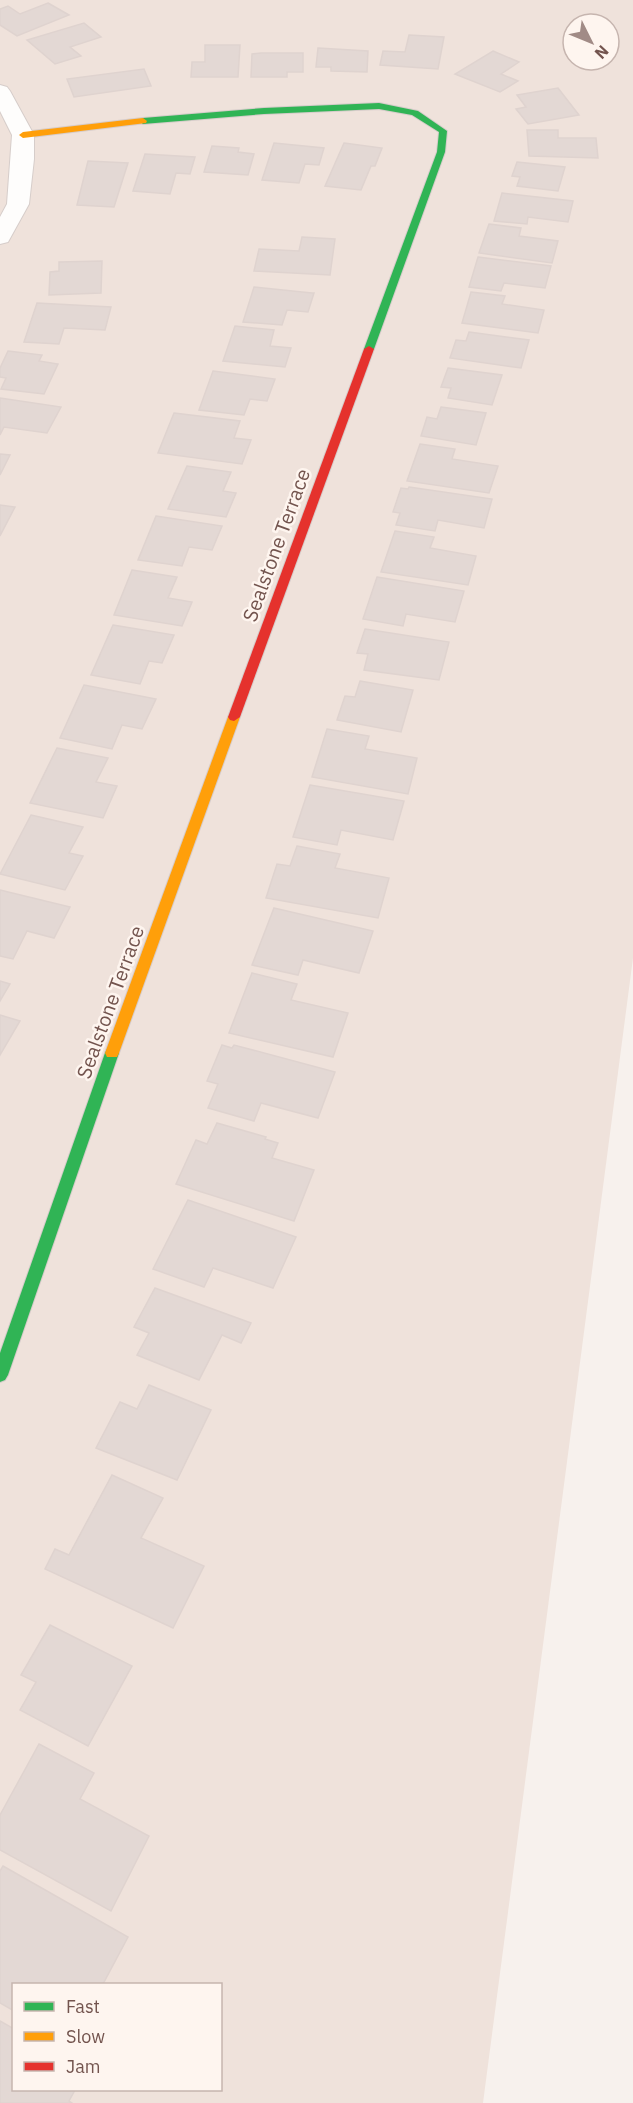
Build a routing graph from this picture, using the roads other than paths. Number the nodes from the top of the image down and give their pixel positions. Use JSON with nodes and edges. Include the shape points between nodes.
{"nodes":[{"id":1,"x":0,"y":91,"type":"edge"},
{"id":2,"x":23,"y":135,"type":"junction"},
{"id":3,"x":0,"y":237,"type":"edge"},
{"id":4,"x":0,"y":1376,"type":"edge"}],
"edges":[{"from":1,"to":2,"type":"street"},
{"from":2,"to":3,"type":"street","via":[[18,204]]},
{"from":2,"to":4,"type":"street","name":"Sealstone Terrace","via":[[226,112],[356,106],[402,109],[433,121],[442,131],[441,152],[134,993]]}]}
